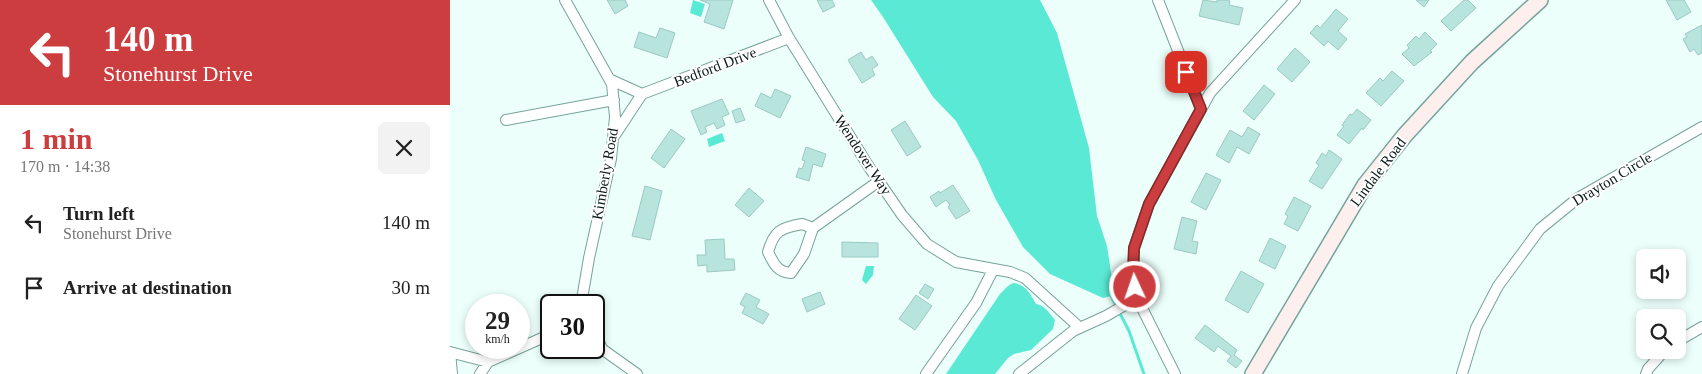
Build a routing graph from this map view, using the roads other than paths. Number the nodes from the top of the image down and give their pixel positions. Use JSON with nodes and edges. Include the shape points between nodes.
{"nodes":[{"id":1,"x":565,"y":0,"type":"edge"},
{"id":2,"x":769,"y":0,"type":"edge"},
{"id":3,"x":1158,"y":0,"type":"edge"},
{"id":4,"x":1295,"y":0,"type":"edge"},
{"id":5,"x":1540,"y":0,"type":"edge"},
{"id":6,"x":789,"y":38,"type":"junction"},
{"id":7,"x":609,"y":79,"type":"junction"},
{"id":8,"x":642,"y":94,"type":"junction"},
{"id":9,"x":614,"y":100,"type":"junction"},
{"id":10,"x":1201,"y":109,"type":"junction"},
{"id":11,"x":506,"y":120,"type":"dead end"},
{"id":12,"x":1702,"y":127,"type":"edge"},
{"id":13,"x":613,"y":137,"type":"junction"},
{"id":14,"x":879,"y":181,"type":"junction"},
{"id":15,"x":813,"y":228,"type":"junction"},
{"id":16,"x":993,"y":270,"type":"junction"},
{"id":17,"x":583,"y":294,"type":"edge"},
{"id":18,"x":1137,"y":298,"type":"junction"},
{"id":19,"x":1702,"y":326,"type":"edge"},
{"id":20,"x":1079,"y":328,"type":"junction"},
{"id":21,"x":1686,"y":336,"type":"edge"},
{"id":22,"x":540,"y":338,"type":"edge"},
{"id":23,"x":450,"y":352,"type":"edge"},
{"id":24,"x":605,"y":353,"type":"edge"},
{"id":25,"x":1657,"y":359,"type":"edge"},
{"id":26,"x":488,"y":362,"type":"junction"},
{"id":27,"x":452,"y":374,"type":"edge"},
{"id":28,"x":480,"y":374,"type":"edge"},
{"id":29,"x":637,"y":374,"type":"edge"},
{"id":30,"x":926,"y":374,"type":"edge"},
{"id":31,"x":1019,"y":374,"type":"edge"},
{"id":32,"x":1175,"y":374,"type":"edge"},
{"id":33,"x":1252,"y":374,"type":"edge"},
{"id":34,"x":1462,"y":374,"type":"edge"},
{"id":35,"x":1646,"y":374,"type":"edge"}],
"edges":[{"from":1,"to":7,"type":"street","name":"Kimberly Road"},
{"from":2,"to":6,"type":"street","name":"Wendover Way"},
{"from":3,"to":10,"type":"street"},
{"from":4,"to":10,"type":"street","via":[[1210,93]]},
{"from":5,"to":33,"type":"street","name":"Lindale Road","via":[[1472,62],[1405,135],[1365,185]]},
{"from":6,"to":8,"type":"street","name":"Bedford Drive"},
{"from":6,"to":14,"type":"street","name":"Wendover Way"},
{"from":7,"to":8,"type":"street"},
{"from":7,"to":9,"type":"street","name":"Kimberly Road"},
{"from":8,"to":13,"type":"street"},
{"from":9,"to":11,"type":"street"},
{"from":9,"to":13,"type":"street","name":"Kimberly Road"},
{"from":10,"to":18,"type":"street","via":[[1149,204],[1134,248],[1133,276]]},
{"from":12,"to":34,"type":"street","name":"Drayton Circle","via":[[1578,198],[1540,229],[1498,286],[1476,328]]},
{"from":13,"to":17,"type":"street","name":"Kimberly Road"},
{"from":14,"to":15,"type":"street"},
{"from":14,"to":16,"type":"street","name":"Wendover Way","via":[[927,244],[956,262]]},
{"from":15,"to":15,"type":"street","via":[[804,254],[792,273],[776,269],[768,252],[777,232],[802,224]]},
{"from":16,"to":20,"type":"street","name":"Wendover Way","via":[[1025,278]]},
{"from":16,"to":30,"type":"street","via":[[976,303]]},
{"from":18,"to":20,"type":"street"},
{"from":18,"to":32,"type":"street"},
{"from":19,"to":21,"type":"street"},
{"from":20,"to":31,"type":"street"},
{"from":22,"to":26,"type":"street"},
{"from":23,"to":26,"type":"street"},
{"from":23,"to":27,"type":"street"},
{"from":24,"to":29,"type":"street"},
{"from":25,"to":35,"type":"street"},
{"from":26,"to":28,"type":"street"}]}
